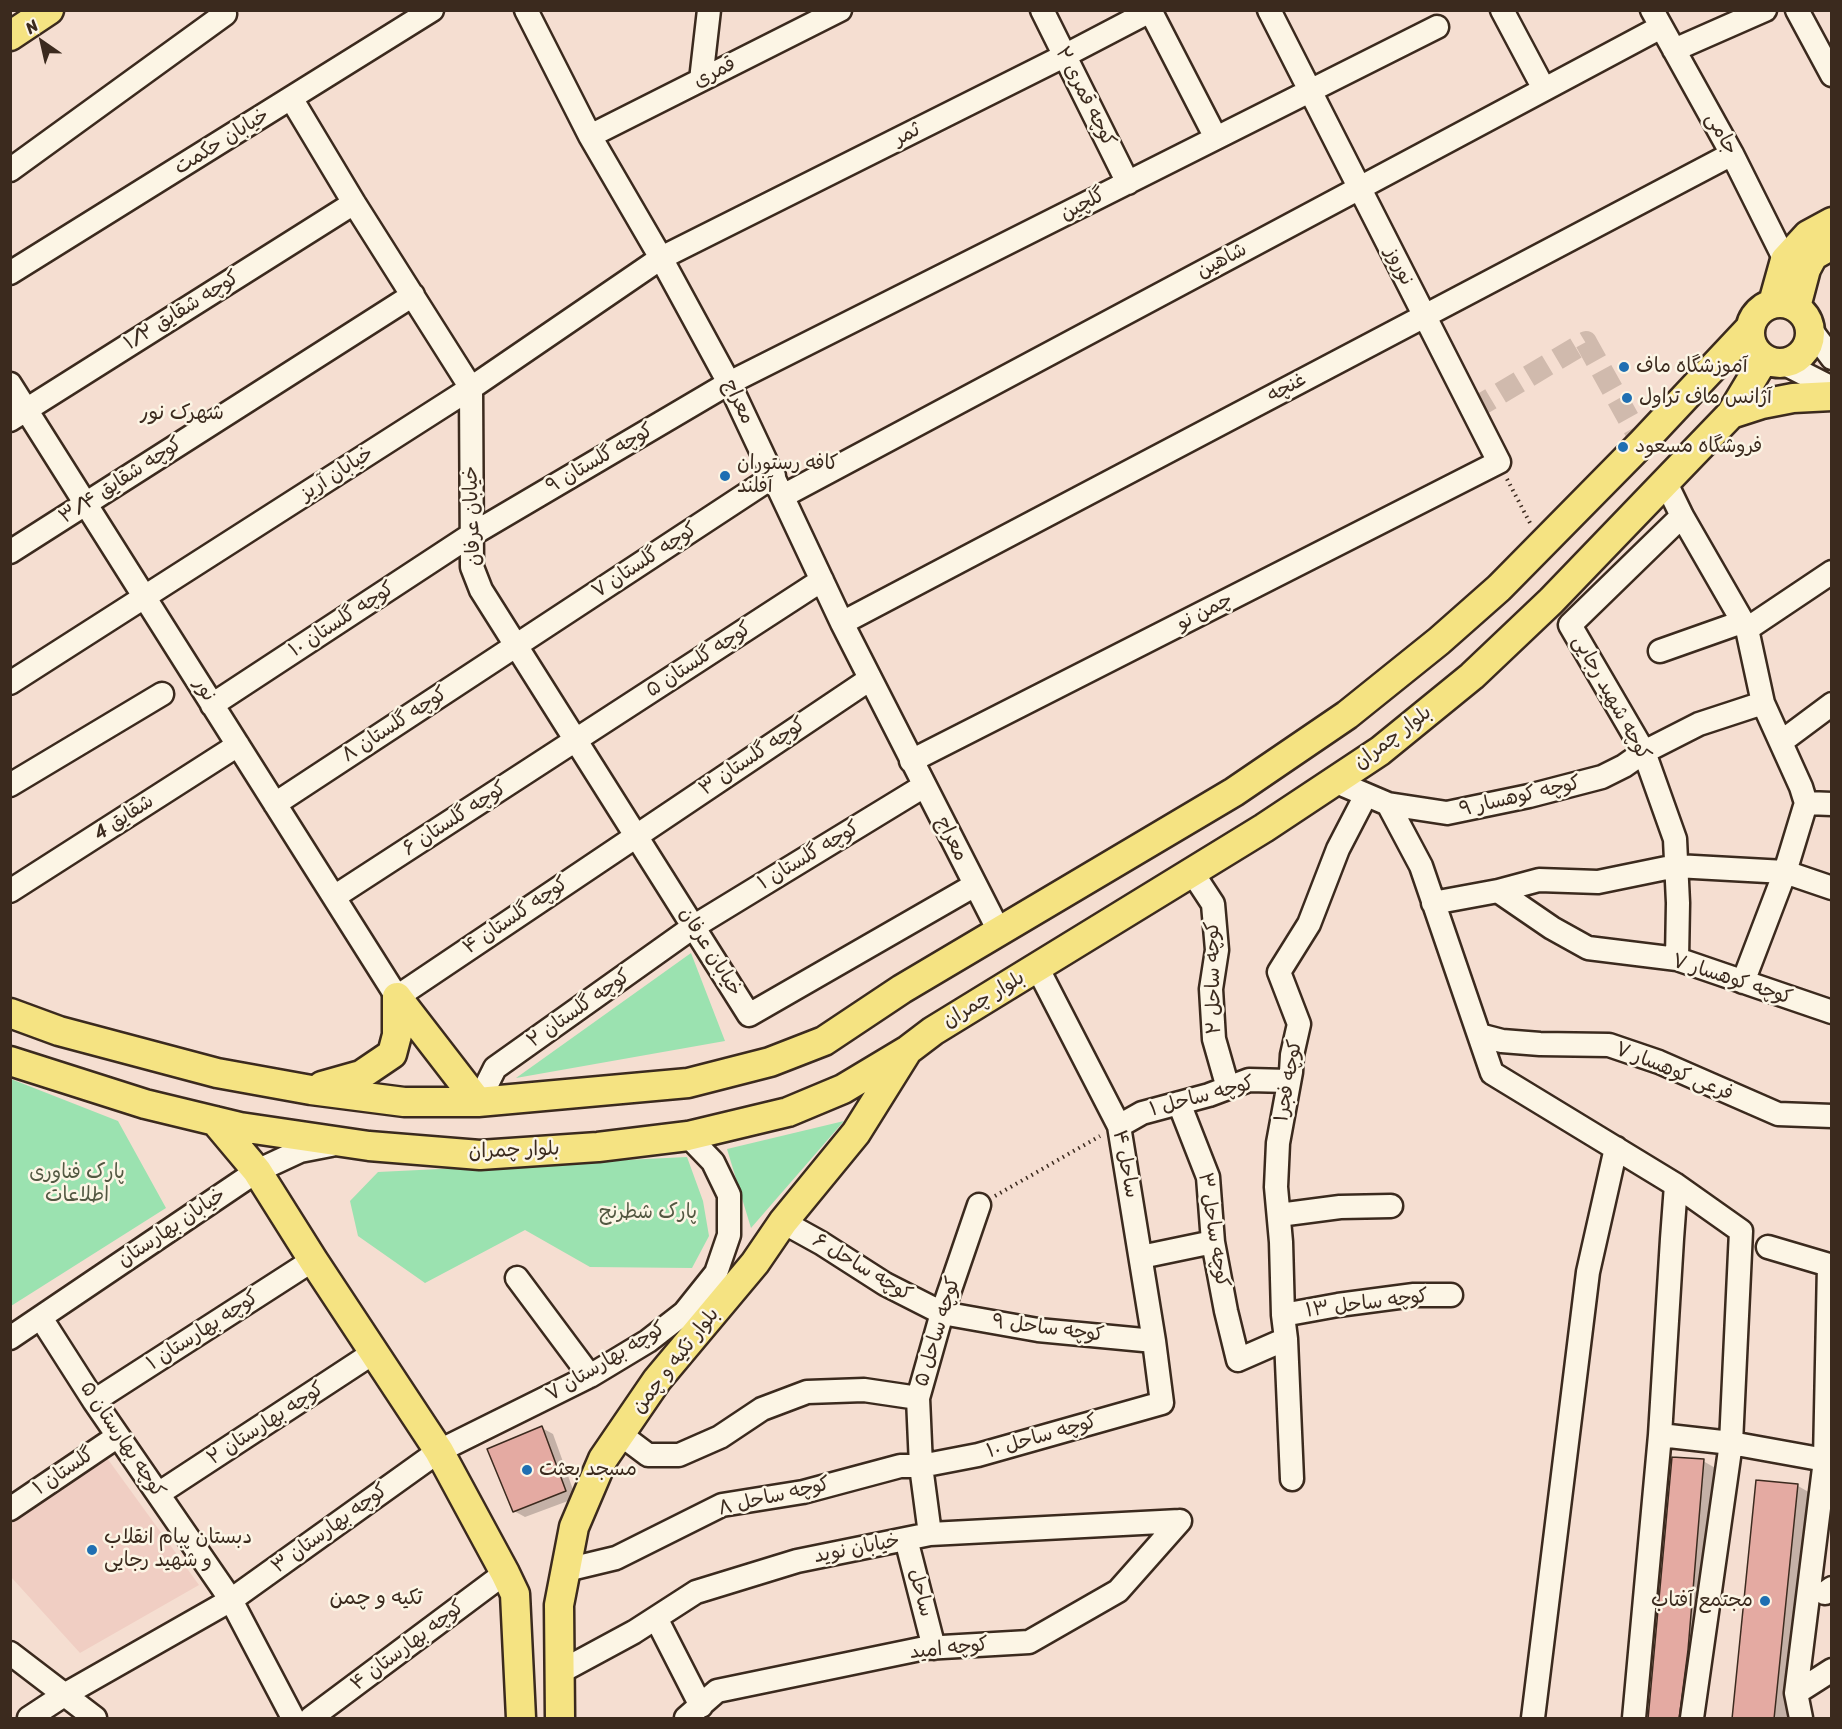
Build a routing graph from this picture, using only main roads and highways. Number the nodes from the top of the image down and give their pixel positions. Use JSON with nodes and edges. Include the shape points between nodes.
{"nodes":[{"id":1,"x":49,"y":10,"type":"edge"},
{"id":2,"x":10,"y":36,"type":"edge"},
{"id":3,"x":1832,"y":222,"type":"edge"},
{"id":4,"x":1832,"y":245,"type":"edge"},
{"id":5,"x":1793,"y":313,"type":"junction"},
{"id":6,"x":1750,"y":328,"type":"junction"},
{"id":7,"x":1774,"y":361,"type":"junction"},
{"id":8,"x":1708,"y":372,"type":"junction"},
{"id":9,"x":1832,"y":396,"type":"edge"},
{"id":10,"x":1738,"y":405,"type":"junction"},
{"id":11,"x":10,"y":1013,"type":"edge"},
{"id":12,"x":908,"y":1050,"type":"junction"},
{"id":13,"x":10,"y":1061,"type":"edge"},
{"id":14,"x":310,"y":1090,"type":"junction"},
{"id":15,"x":478,"y":1102,"type":"junction"},
{"id":16,"x":215,"y":1121,"type":"junction"},
{"id":17,"x":510,"y":1584,"type":"junction"},
{"id":18,"x":559,"y":1605,"type":"junction"},
{"id":19,"x":518,"y":1661,"type":"junction"},
{"id":20,"x":560,"y":1666,"type":"junction"},
{"id":21,"x":521,"y":1719,"type":"edge"},
{"id":22,"x":560,"y":1719,"type":"edge"}],
"edges":[{"from":1,"to":2,"type":"main road"},
{"from":3,"to":5,"type":"main road","via":[[1808,235],[1785,260]]},
{"from":4,"to":5,"type":"main road","via":[[1813,256]]},
{"from":5,"to":6,"type":"main road","via":[[1758,312]]},
{"from":5,"to":7,"type":"main road","via":[[1810,339],[1806,349],[1792,361]]},
{"from":6,"to":7,"type":"main road","via":[[1757,353]]},
{"from":6,"to":8,"type":"main road"},
{"from":7,"to":10,"type":"main road","name":"بلوار چمران"},
{"from":8,"to":10,"type":"main road","via":[[1730,378],[1738,386]]},
{"from":8,"to":15,"type":"main road","via":[[1499,588],[1347,716],[1234,792],[902,989],[824,1041],[770,1062],[688,1083]]},
{"from":9,"to":10,"type":"main road"},
{"from":10,"to":12,"type":"main road","name":"بلوار چمران","via":[[1532,621],[1380,751]]},
{"from":11,"to":14,"type":"main road","via":[[59,1032],[166,1060]]},
{"from":12,"to":16,"type":"main road","name":"بلوار چمران","via":[[843,1089],[789,1112],[688,1136],[598,1147],[480,1155],[345,1142]]},
{"from":12,"to":18,"type":"main road","name":"بلوار تکیه و چمن","via":[[856,1133],[657,1380],[603,1459],[574,1527]]},
{"from":13,"to":16,"type":"main road","name":"بلوار چمران","via":[[145,1104]]},
{"from":14,"to":15,"type":"main road","via":[[404,1102]]},
{"from":14,"to":15,"type":"main road","via":[[361,1075],[392,1054],[398,1035],[397,997]]},
{"from":16,"to":17,"type":"main road","via":[[257,1171],[439,1451]]},
{"from":17,"to":18,"type":"main road","via":[[532,1608],[545,1610]]},
{"from":17,"to":19,"type":"main road"},
{"from":18,"to":20,"type":"main road","name":"بلوار تکیه و چمن"},
{"from":19,"to":20,"type":"main road","via":[[539,1650],[551,1653]]},
{"from":19,"to":21,"type":"main road"},
{"from":20,"to":22,"type":"main road","name":"بلوار تکیه و چمن"}]}
